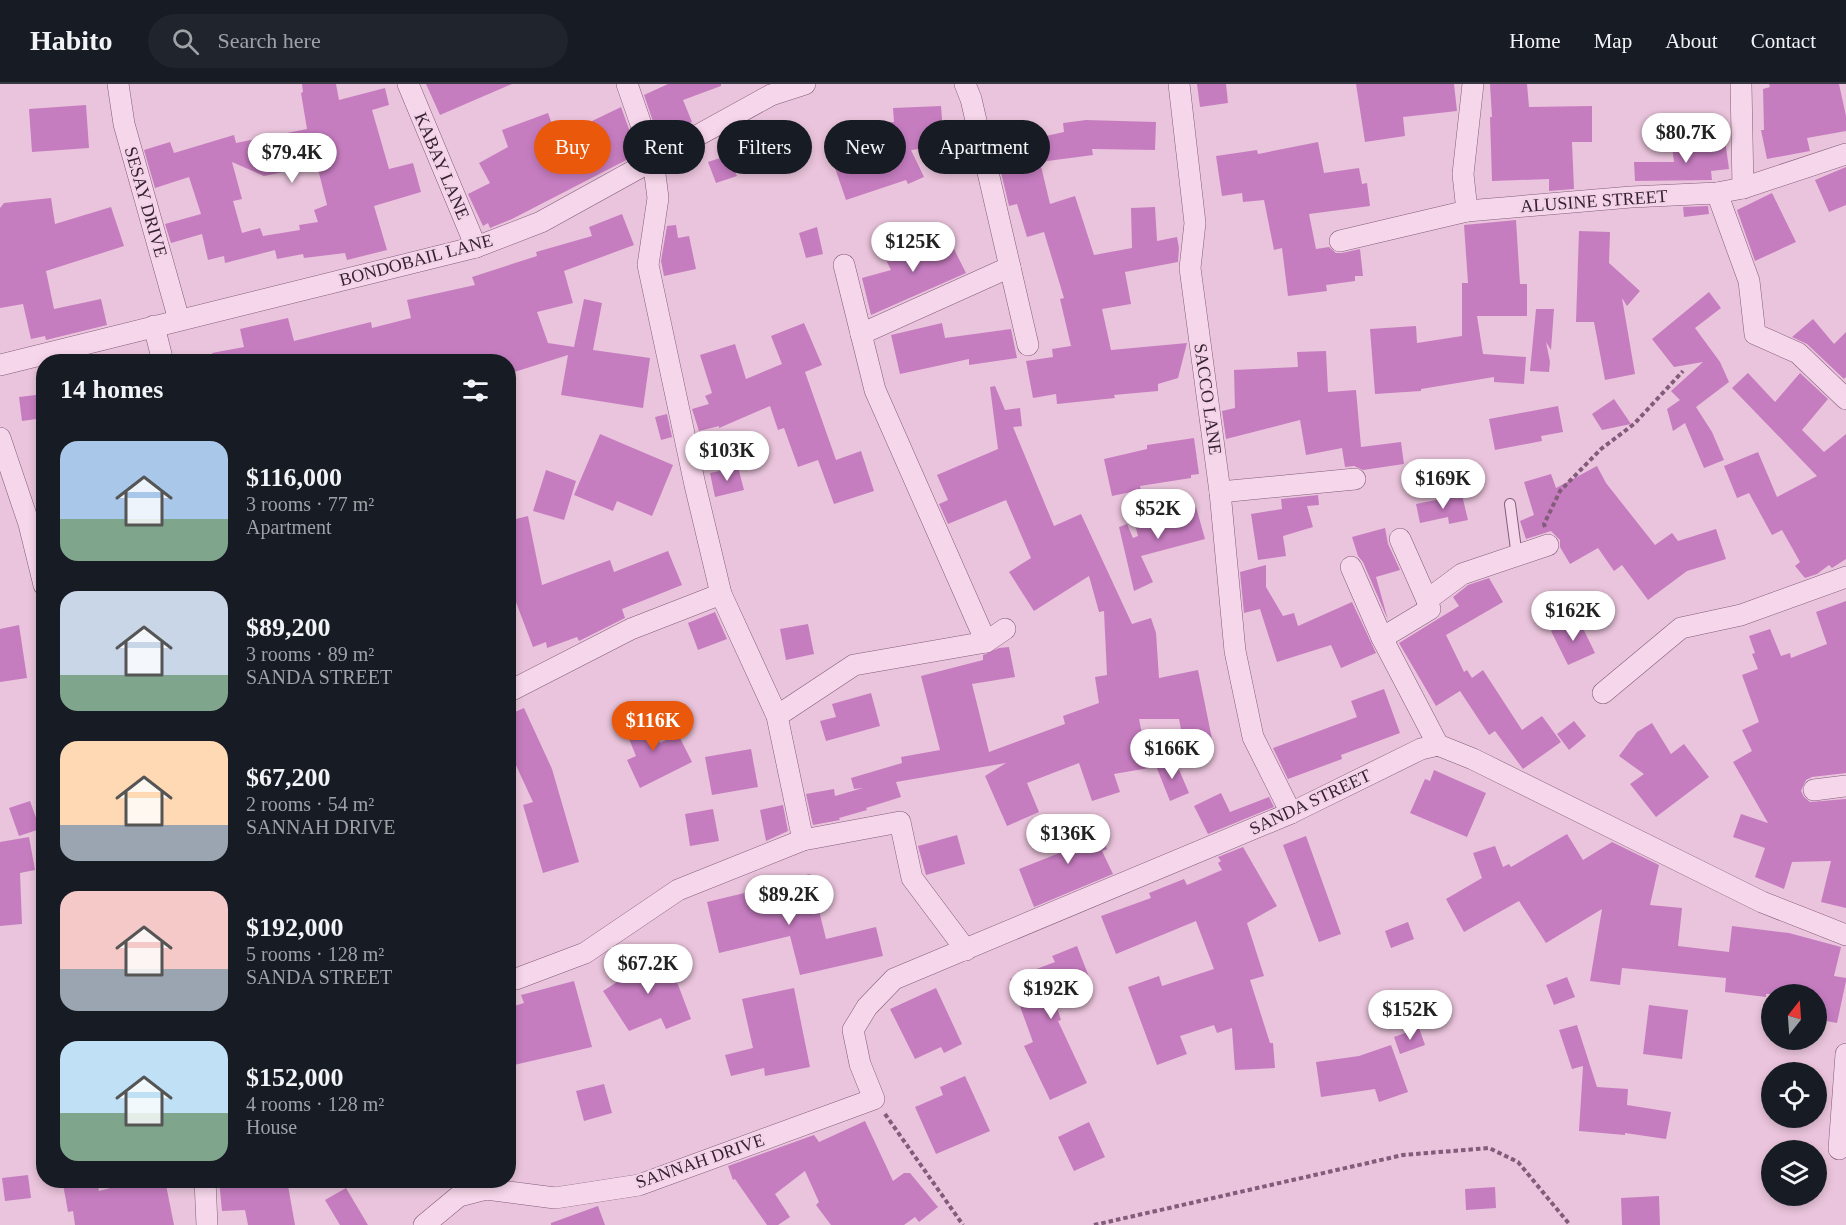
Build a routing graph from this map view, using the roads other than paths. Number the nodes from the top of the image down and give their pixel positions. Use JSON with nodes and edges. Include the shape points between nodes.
{"nodes":[{"id":1,"x":118,"y":84,"type":"edge"},
{"id":2,"x":408,"y":84,"type":"edge"},
{"id":3,"x":627,"y":84,"type":"edge"},
{"id":4,"x":805,"y":84,"type":"edge"},
{"id":5,"x":965,"y":84,"type":"edge"},
{"id":6,"x":1179,"y":84,"type":"edge"},
{"id":7,"x":1473,"y":84,"type":"edge"},
{"id":8,"x":1741,"y":84,"type":"edge"},
{"id":9,"x":639,"y":120,"type":"edge"},
{"id":10,"x":705,"y":131,"type":"edge"},
{"id":11,"x":1846,"y":154,"type":"edge"},
{"id":12,"x":626,"y":174,"type":"edge"},
{"id":13,"x":655,"y":174,"type":"edge"},
{"id":14,"x":1743,"y":188,"type":"junction"},
{"id":15,"x":1717,"y":193,"type":"junction"},
{"id":16,"x":1467,"y":211,"type":"junction"},
{"id":17,"x":1340,"y":241,"type":"dead end"},
{"id":18,"x":476,"y":247,"type":"junction"},
{"id":19,"x":844,"y":265,"type":"dead end"},
{"id":20,"x":1010,"y":267,"type":"junction"},
{"id":21,"x":179,"y":320,"type":"junction"},
{"id":22,"x":154,"y":326,"type":"junction"},
{"id":23,"x":861,"y":334,"type":"junction"},
{"id":24,"x":1028,"y":345,"type":"dead end"},
{"id":25,"x":43,"y":354,"type":"edge"},
{"id":26,"x":161,"y":354,"type":"edge"},
{"id":27,"x":36,"y":356,"type":"edge"},
{"id":28,"x":0,"y":365,"type":"edge"},
{"id":29,"x":1846,"y":399,"type":"edge"},
{"id":30,"x":0,"y":438,"type":"edge"},
{"id":31,"x":1355,"y":479,"type":"dead end"},
{"id":32,"x":1220,"y":492,"type":"junction"},
{"id":33,"x":1509,"y":504,"type":"dead end"},
{"id":34,"x":1400,"y":539,"type":"dead end"},
{"id":35,"x":1548,"y":545,"type":"road end"},
{"id":36,"x":36,"y":552,"type":"edge"},
{"id":37,"x":1517,"y":557,"type":"junction"},
{"id":38,"x":1351,"y":567,"type":"dead end"},
{"id":39,"x":1846,"y":577,"type":"edge"},
{"id":40,"x":721,"y":594,"type":"junction"},
{"id":41,"x":1427,"y":600,"type":"junction"},
{"id":42,"x":1005,"y":629,"type":"dead end"},
{"id":43,"x":1382,"y":638,"type":"junction"},
{"id":44,"x":986,"y":642,"type":"junction"},
{"id":45,"x":516,"y":688,"type":"edge"},
{"id":46,"x":1603,"y":693,"type":"dead end"},
{"id":47,"x":777,"y":716,"type":"junction"},
{"id":48,"x":1438,"y":745,"type":"junction"},
{"id":49,"x":1846,"y":786,"type":"edge"},
{"id":50,"x":1814,"y":790,"type":"dead end"},
{"id":51,"x":1291,"y":813,"type":"junction"},
{"id":52,"x":803,"y":840,"type":"junction"},
{"id":53,"x":1846,"y":935,"type":"edge"},
{"id":54,"x":966,"y":951,"type":"junction"},
{"id":55,"x":516,"y":979,"type":"dead end"},
{"id":56,"x":1846,"y":1054,"type":"edge"},
{"id":57,"x":874,"y":1099,"type":"joint"},
{"id":58,"x":1839,"y":1149,"type":"dead end"},
{"id":59,"x":205,"y":1188,"type":"edge"},
{"id":60,"x":207,"y":1225,"type":"edge"},
{"id":61,"x":424,"y":1225,"type":"edge"}],
"edges":[{"from":1,"to":21,"type":"street","name":"SESAY DRIVE","via":[[124,124]]},
{"from":2,"to":18,"type":"street","name":"KABAY LANE"},
{"from":3,"to":9,"type":"street"},
{"from":4,"to":10,"type":"street","name":"BONDOBAIL LANE","via":[[771,95]]},
{"from":5,"to":20,"type":"street"},
{"from":6,"to":32,"type":"street","name":"SACCO LANE","via":[[1195,223],[1190,268]]},
{"from":7,"to":16,"type":"street","via":[[1463,174]]},
{"from":8,"to":14,"type":"street"},
{"from":11,"to":14,"type":"street","name":"ALUSINE STREET"},
{"from":12,"to":18,"type":"street","name":"BONDOBAIL LANE","via":[[541,222]]},
{"from":13,"to":40,"type":"street","via":[[658,198],[648,265]]},
{"from":14,"to":15,"type":"street","name":"ALUSINE STREET"},
{"from":15,"to":16,"type":"street","name":"ALUSINE STREET"},
{"from":15,"to":29,"type":"street","via":[[1749,281],[1755,334],[1798,353]]},
{"from":16,"to":17,"type":"street","name":"ALUSINE STREET"},
{"from":18,"to":21,"type":"street","name":"BONDOBAIL LANE"},
{"from":19,"to":23,"type":"street"},
{"from":20,"to":23,"type":"street"},
{"from":20,"to":24,"type":"street"},
{"from":21,"to":22,"type":"street","name":"BONDOBAIL LANE"},
{"from":22,"to":25,"type":"street","name":"BONDOBAIL LANE"},
{"from":22,"to":26,"type":"street"},
{"from":23,"to":44,"type":"street","via":[[875,390]]},
{"from":27,"to":28,"type":"street","name":"BONDOBAIL LANE"},
{"from":30,"to":36,"type":"street"},
{"from":31,"to":32,"type":"street"},
{"from":32,"to":51,"type":"street","name":"SACCO LANE","via":[[1235,651],[1253,736]]},
{"from":33,"to":37,"type":"lane"},
{"from":34,"to":41,"type":"street"},
{"from":35,"to":37,"type":"street"},
{"from":37,"to":41,"type":"street","via":[[1462,574]]},
{"from":38,"to":43,"type":"street"},
{"from":39,"to":46,"type":"street","via":[[1741,615],[1681,628]]},
{"from":40,"to":45,"type":"street","via":[[631,629]]},
{"from":40,"to":47,"type":"street"},
{"from":41,"to":43,"type":"street","via":[[1430,609]]},
{"from":42,"to":44,"type":"street"},
{"from":43,"to":48,"type":"street"},
{"from":44,"to":47,"type":"street","via":[[854,665]]},
{"from":47,"to":52,"type":"street"},
{"from":48,"to":51,"type":"street","name":"SANDA STREET","via":[[1421,749]]},
{"from":48,"to":53,"type":"street","via":[[1762,902]]},
{"from":49,"to":50,"type":"street"},
{"from":51,"to":54,"type":"street","name":"SANDA STREET"},
{"from":52,"to":54,"type":"street","via":[[900,822],[912,878]]},
{"from":52,"to":55,"type":"street","via":[[678,890],[585,953]]},
{"from":54,"to":57,"type":"street","name":"SANDA STREET","via":[[894,979],[853,1030],[860,1064]]},
{"from":56,"to":58,"type":"street"},
{"from":57,"to":61,"type":"street","name":"SANNAH DRIVE","via":[[639,1185],[555,1198],[486,1190],[459,1196]]},
{"from":59,"to":60,"type":"street"}]}
